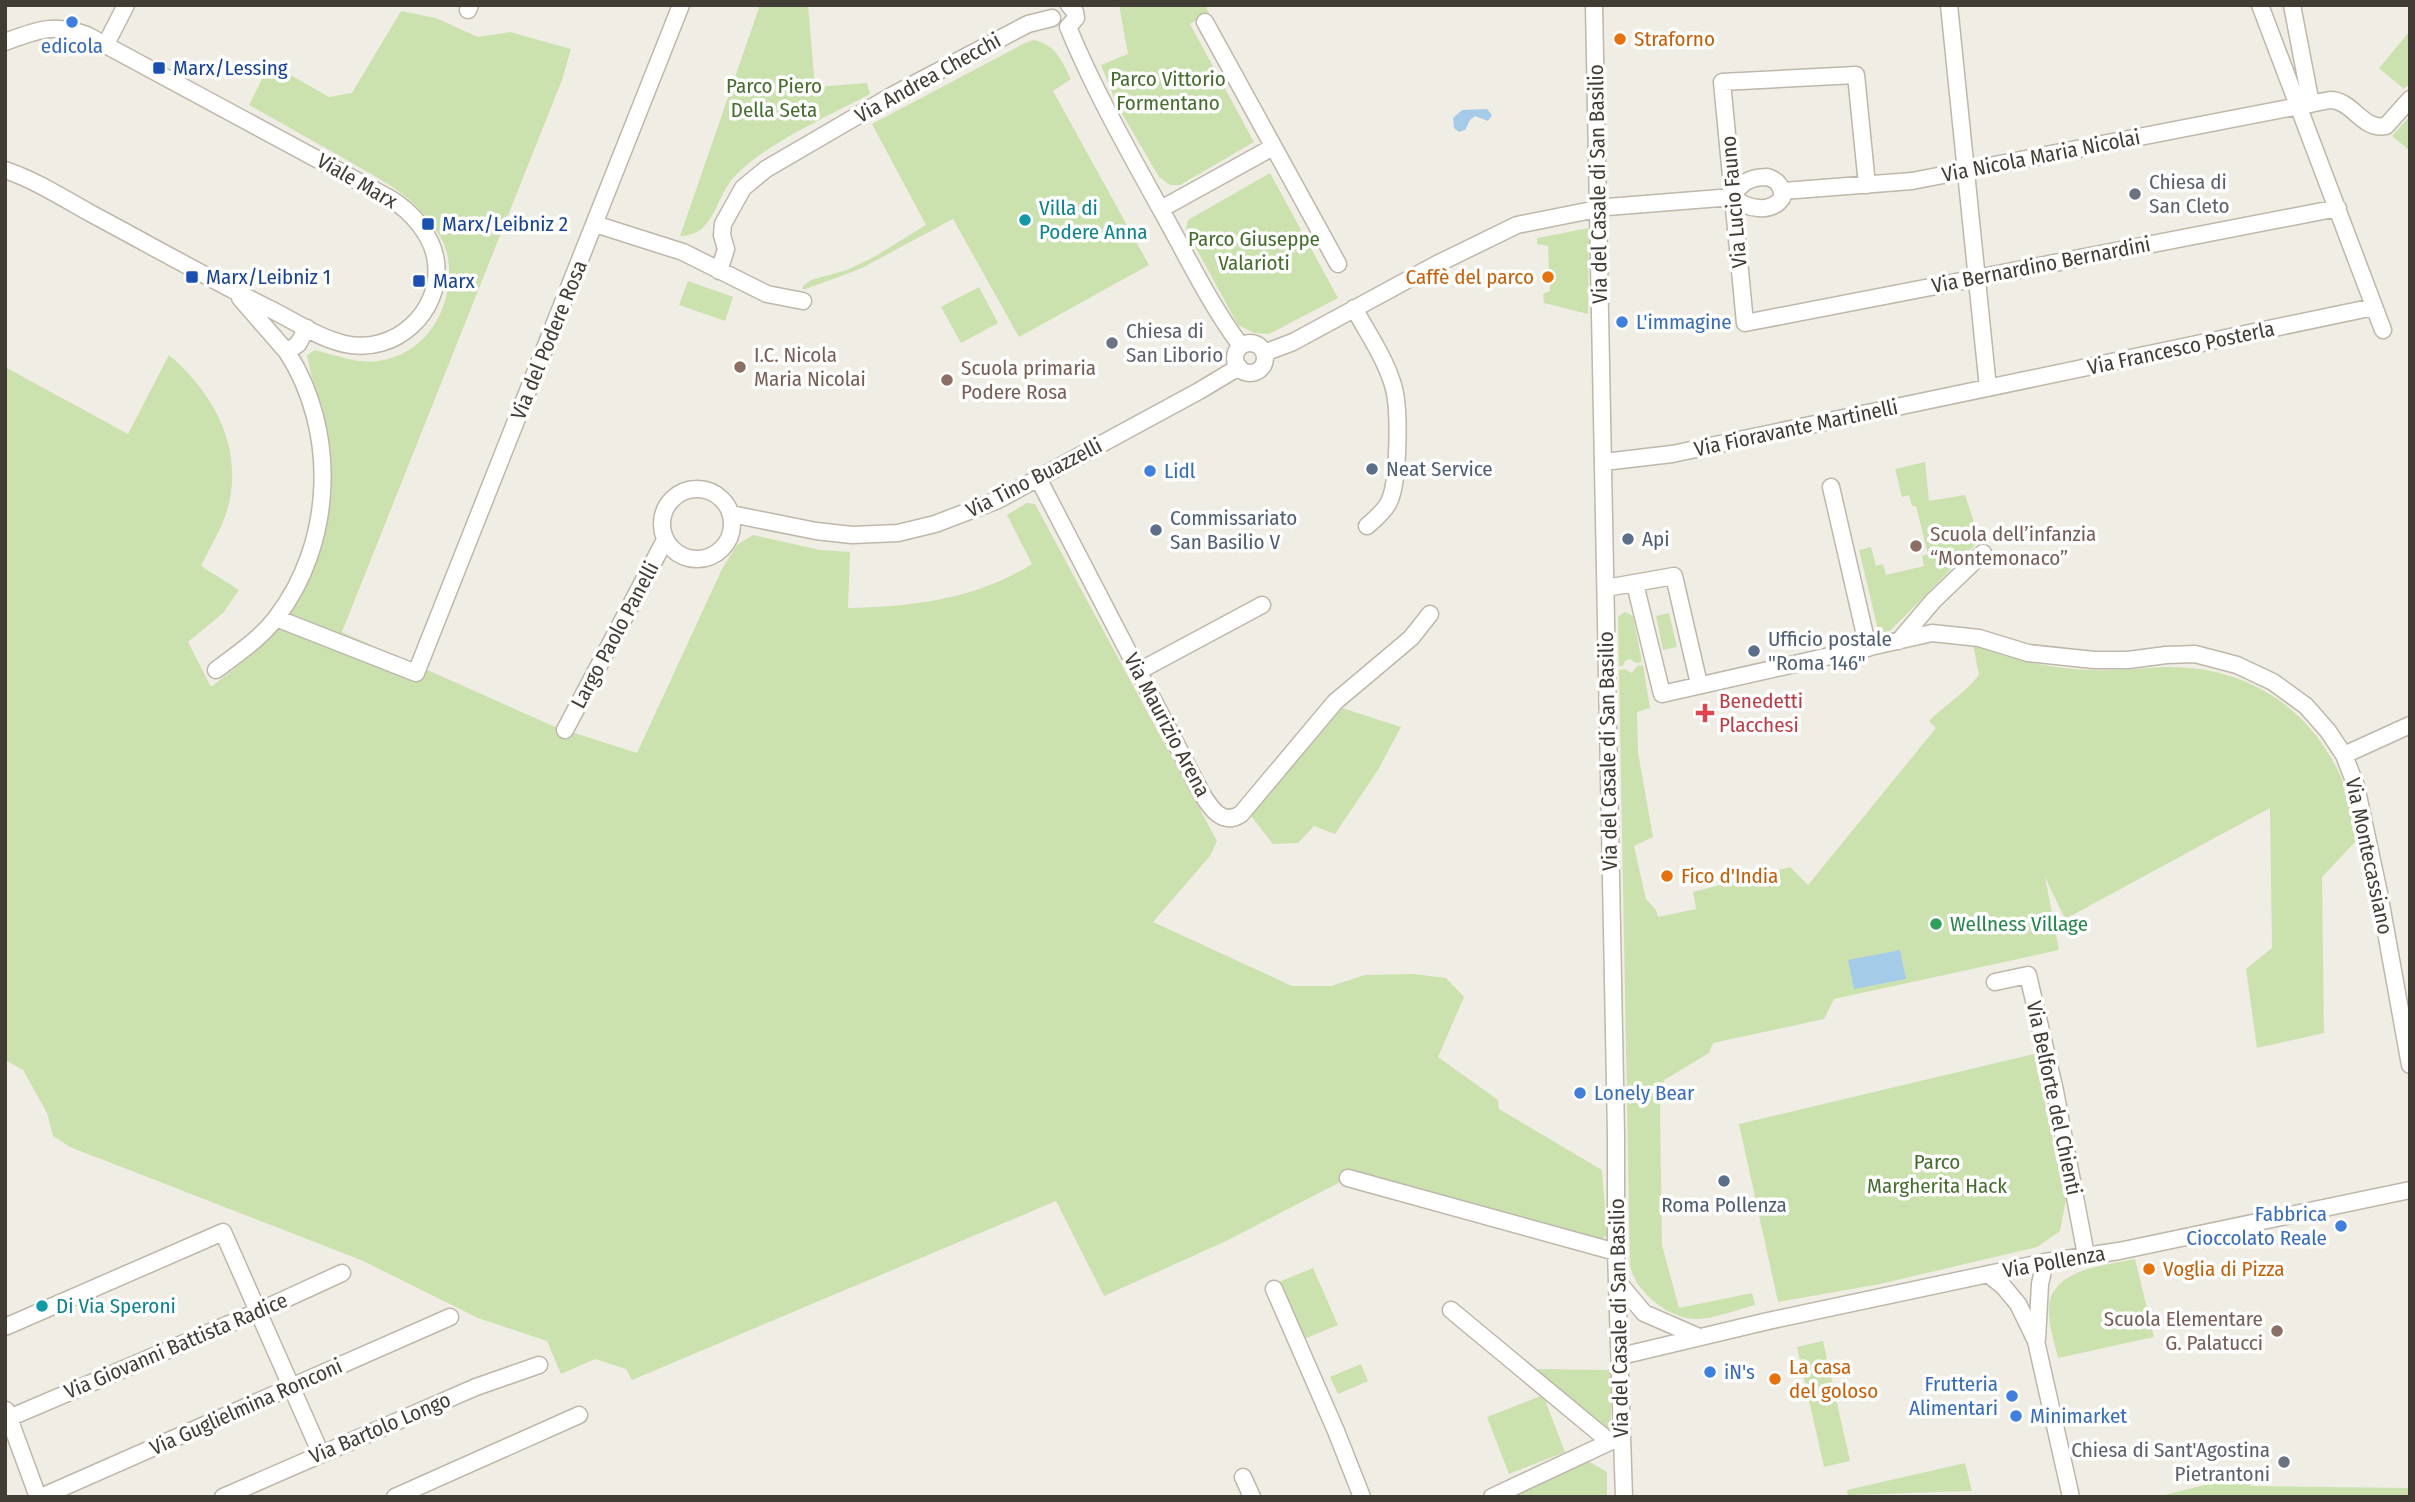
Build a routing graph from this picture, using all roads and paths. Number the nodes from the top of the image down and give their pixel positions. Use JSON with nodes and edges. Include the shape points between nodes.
{"nodes":[{"id":1,"x":126,"y":5,"type":"edge"},
{"id":2,"x":681,"y":5,"type":"edge"},
{"id":3,"x":1069,"y":5,"type":"edge"},
{"id":4,"x":1594,"y":5,"type":"edge"},
{"id":5,"x":1949,"y":5,"type":"edge"},
{"id":6,"x":2260,"y":5,"type":"edge"},
{"id":7,"x":2291,"y":5,"type":"edge"},
{"id":8,"x":1056,"y":11,"type":"edge"},
{"id":9,"x":1205,"y":22,"type":"dead end"},
{"id":10,"x":1068,"y":27,"type":"junction"},
{"id":11,"x":5,"y":42,"type":"edge"},
{"id":12,"x":106,"y":44,"type":"junction"},
{"id":13,"x":2410,"y":99,"type":"edge"},
{"id":14,"x":2305,"y":105,"type":"junction"},
{"id":15,"x":1273,"y":146,"type":"junction"},
{"id":16,"x":5,"y":170,"type":"edge"},
{"id":17,"x":1965,"y":171,"type":"junction"},
{"id":18,"x":1867,"y":185,"type":"junction"},
{"id":19,"x":1783,"y":191,"type":"junction"},
{"id":20,"x":1734,"y":197,"type":"junction"},
{"id":21,"x":2338,"y":208,"type":"junction"},
{"id":22,"x":1161,"y":209,"type":"junction"},
{"id":23,"x":1600,"y":209,"type":"junction"},
{"id":24,"x":595,"y":224,"type":"junction"},
{"id":25,"x":1338,"y":264,"type":"dead end"},
{"id":26,"x":719,"y":271,"type":"junction"},
{"id":27,"x":1976,"y":278,"type":"junction"},
{"id":28,"x":231,"y":288,"type":"junction"},
{"id":29,"x":803,"y":301,"type":"dead end"},
{"id":30,"x":2374,"y":307,"type":"junction"},
{"id":31,"x":1354,"y":308,"type":"junction"},
{"id":32,"x":1745,"y":323,"type":"joint"},
{"id":33,"x":307,"y":328,"type":"junction"},
{"id":34,"x":2383,"y":330,"type":"dead end"},
{"id":35,"x":1241,"y":346,"type":"junction"},
{"id":36,"x":286,"y":352,"type":"junction"},
{"id":37,"x":1264,"y":353,"type":"junction"},
{"id":38,"x":1239,"y":367,"type":"junction"},
{"id":39,"x":1988,"y":388,"type":"junction"},
{"id":40,"x":1604,"y":462,"type":"junction"},
{"id":41,"x":1038,"y":478,"type":"junction"},
{"id":42,"x":1831,"y":487,"type":"dead end"},
{"id":43,"x":731,"y":514,"type":"junction"},
{"id":44,"x":1367,"y":526,"type":"dead end"},
{"id":45,"x":665,"y":540,"type":"junction"},
{"id":46,"x":1983,"y":553,"type":"dead end"},
{"id":47,"x":1635,"y":584,"type":"junction"},
{"id":48,"x":1606,"y":588,"type":"junction"},
{"id":49,"x":1262,"y":606,"type":"dead end"},
{"id":50,"x":1430,"y":614,"type":"dead end"},
{"id":51,"x":276,"y":618,"type":"junction"},
{"id":52,"x":1899,"y":641,"type":"junction"},
{"id":53,"x":1868,"y":648,"type":"junction"},
{"id":54,"x":216,"y":670,"type":"dead end"},
{"id":55,"x":1139,"y":671,"type":"junction"},
{"id":56,"x":1699,"y":684,"type":"junction"},
{"id":57,"x":2410,"y":725,"type":"edge"},
{"id":58,"x":565,"y":730,"type":"dead end"},
{"id":59,"x":2344,"y":755,"type":"junction"},
{"id":60,"x":1995,"y":982,"type":"dead end"},
{"id":61,"x":2410,"y":1065,"type":"edge"},
{"id":62,"x":1348,"y":1178,"type":"dead end"},
{"id":63,"x":2410,"y":1191,"type":"edge"},
{"id":64,"x":1616,"y":1252,"type":"junction"},
{"id":65,"x":2086,"y":1255,"type":"junction"},
{"id":66,"x":2045,"y":1262,"type":"junction"},
{"id":67,"x":342,"y":1273,"type":"dead end"},
{"id":68,"x":1988,"y":1274,"type":"junction"},
{"id":69,"x":1618,"y":1282,"type":"junction"},
{"id":70,"x":1273,"y":1289,"type":"dead end"},
{"id":71,"x":1451,"y":1310,"type":"dead end"},
{"id":72,"x":257,"y":1312,"type":"junction"},
{"id":73,"x":450,"y":1317,"type":"dead end"},
{"id":74,"x":5,"y":1327,"type":"edge"},
{"id":75,"x":1699,"y":1337,"type":"junction"},
{"id":76,"x":2036,"y":1341,"type":"junction"},
{"id":77,"x":1620,"y":1356,"type":"junction"},
{"id":78,"x":539,"y":1365,"type":"dead end"},
{"id":79,"x":291,"y":1387,"type":"junction"},
{"id":80,"x":7,"y":1413,"type":"edge"},
{"id":81,"x":579,"y":1415,"type":"dead end"},
{"id":82,"x":1616,"y":1440,"type":"junction"},
{"id":83,"x":1588,"y":1453,"type":"junction"},
{"id":84,"x":321,"y":1454,"type":"junction"},
{"id":85,"x":1622,"y":1456,"type":"junction"},
{"id":86,"x":1244,"y":1477,"type":"dead end"},
{"id":87,"x":40,"y":1497,"type":"edge"},
{"id":88,"x":223,"y":1497,"type":"edge"},
{"id":89,"x":395,"y":1497,"type":"edge"},
{"id":90,"x":1252,"y":1497,"type":"edge"},
{"id":91,"x":1362,"y":1497,"type":"edge"},
{"id":92,"x":1492,"y":1497,"type":"edge"},
{"id":93,"x":1624,"y":1497,"type":"edge"},
{"id":94,"x":2071,"y":1497,"type":"edge"}],
"edges":[{"from":1,"to":12,"type":"street"},
{"from":2,"to":24,"type":"street","name":"Via del Podere Rosa"},
{"from":3,"to":10,"type":"street","via":[[1076,18]]},
{"from":4,"to":23,"type":"street","name":"Via del Casale di San Basilio"},
{"from":5,"to":17,"type":"street"},
{"from":6,"to":14,"type":"street"},
{"from":7,"to":14,"type":"street"},
{"from":8,"to":10,"type":"street","via":[[1059,27]]},
{"from":8,"to":26,"type":"street","name":"Via Andrea Checchi","via":[[893,95],[766,169],[743,188],[723,224],[726,249]]},
{"from":9,"to":15,"type":"street"},
{"from":10,"to":22,"type":"street","via":[[1091,82]]},
{"from":11,"to":12,"type":"street","name":"Viale Marx","via":[[57,27]]},
{"from":12,"to":33,"type":"street","name":"Viale Marx","via":[[391,199],[418,223],[435,253],[437,279],[429,305],[414,326],[394,338],[358,345],[337,342]]},
{"from":13,"to":14,"type":"street","name":"Via Nicola Maria Nicolai","via":[[2381,127],[2368,124],[2339,101]]},
{"from":14,"to":17,"type":"street","name":"Via Nicola Maria Nicolai"},
{"from":14,"to":21,"type":"street"},
{"from":15,"to":22,"type":"street"},
{"from":15,"to":25,"type":"street"},
{"from":16,"to":28,"type":"street","name":"Viale Marx"},
{"from":17,"to":18,"type":"street","name":"Via Nicola Maria Nicolai"},
{"from":17,"to":27,"type":"street"},
{"from":18,"to":19,"type":"street","name":"Via Nicola Maria Nicolai"},
{"from":18,"to":20,"type":"street","name":"Via Lucio Fauno","via":[[1856,75],[1722,82]]},
{"from":19,"to":20,"type":"street","via":[[1781,202],[1770,207],[1744,205]]},
{"from":19,"to":20,"type":"street","via":[[1775,179],[1755,178],[1744,182]]},
{"from":20,"to":23,"type":"street"},
{"from":20,"to":32,"type":"street","name":"Via Lucio Fauno"},
{"from":21,"to":27,"type":"street","name":"Via Bernardino Bernardini"},
{"from":21,"to":30,"type":"street"},
{"from":22,"to":35,"type":"street"},
{"from":23,"to":31,"type":"street","via":[[1517,225]]},
{"from":23,"to":40,"type":"street","name":"Via del Casale di San Basilio"},
{"from":24,"to":26,"type":"street","via":[[683,252]]},
{"from":24,"to":51,"type":"street","name":"Via del Podere Rosa","via":[[416,673]]},
{"from":26,"to":29,"type":"street","via":[[767,294]]},
{"from":27,"to":32,"type":"street","name":"Via Bernardino Bernardini"},
{"from":27,"to":39,"type":"street"},
{"from":28,"to":33,"type":"street","name":"Viale Marx"},
{"from":28,"to":36,"type":"street"},
{"from":30,"to":34,"type":"street"},
{"from":30,"to":39,"type":"street","name":"Via Francesco Posterla"},
{"from":31,"to":37,"type":"street"},
{"from":31,"to":44,"type":"street","via":[[1396,398],[1392,492],[1386,507]]},
{"from":33,"to":36,"type":"street","via":[[298,344]]},
{"from":35,"to":37,"type":"street","via":[[1253,343]]},
{"from":35,"to":38,"type":"street","via":[[1236,359]]},
{"from":36,"to":51,"type":"street","via":[[314,414],[323,481],[311,550]]},
{"from":37,"to":38,"type":"street","via":[[1258,370],[1247,372]]},
{"from":38,"to":41,"type":"street","name":"Via Tino Buazzelli"},
{"from":39,"to":40,"type":"street","name":"Via Fioravante Martinelli","via":[[1672,454]]},
{"from":40,"to":48,"type":"street","name":"Via del Casale di San Basilio"},
{"from":41,"to":43,"type":"street","name":"Via Tino Buazzelli","via":[[963,515],[898,533],[830,533]]},
{"from":41,"to":55,"type":"street","name":"Via Maurizio Arena"},
{"from":42,"to":53,"type":"street"},
{"from":43,"to":45,"type":"street","name":"Largo Paolo Panelli","via":[[730,537],[715,555],[704,559],[681,556]]},
{"from":43,"to":45,"type":"street","name":"Largo Paolo Panelli","via":[[726,504],[707,490],[684,491],[666,506],[662,517]]},
{"from":45,"to":58,"type":"street","name":"Largo Paolo Panelli"},
{"from":46,"to":52,"type":"street"},
{"from":47,"to":48,"type":"street"},
{"from":47,"to":56,"type":"street","via":[[1674,576]]},
{"from":47,"to":56,"type":"street","name":"Via Montecassiano","via":[[1662,694]]},
{"from":48,"to":64,"type":"street","name":"Via del Casale di San Basilio"},
{"from":49,"to":55,"type":"street"},
{"from":50,"to":55,"type":"street","name":"Via Maurizio Arena","via":[[1411,639],[1335,702],[1245,810],[1231,819],[1216,814],[1206,801]]},
{"from":51,"to":54,"type":"street"},
{"from":52,"to":53,"type":"street","name":"Via Montecassiano"},
{"from":52,"to":59,"type":"street","name":"Via Montecassiano","via":[[1932,633],[2052,656],[2128,660],[2195,654],[2221,660],[2273,682],[2306,706]]},
{"from":53,"to":56,"type":"street","name":"Via Montecassiano"},
{"from":57,"to":59,"type":"street"},
{"from":59,"to":61,"type":"street","name":"Via Montecassiano","via":[[2362,808]]},
{"from":60,"to":65,"type":"street","name":"Via Belforte del Chienti","via":[[2028,975]]},
{"from":62,"to":64,"type":"street"},
{"from":63,"to":65,"type":"street","name":"Via Pollenza"},
{"from":64,"to":69,"type":"street","name":"Via del Casale di San Basilio"},
{"from":65,"to":66,"type":"street","name":"Via Pollenza"},
{"from":66,"to":68,"type":"street","name":"Via Pollenza"},
{"from":66,"to":76,"type":"street"},
{"from":67,"to":72,"type":"street","name":"Via Giovanni Battista Radice"},
{"from":68,"to":75,"type":"street","name":"Via Pollenza"},
{"from":68,"to":76,"type":"street","via":[[2018,1304]]},
{"from":69,"to":75,"type":"street","via":[[1644,1313]]},
{"from":69,"to":77,"type":"street","name":"Via del Casale di San Basilio"},
{"from":70,"to":91,"type":"street"},
{"from":71,"to":82,"type":"street"},
{"from":72,"to":74,"type":"street","via":[[223,1232]]},
{"from":72,"to":79,"type":"street"},
{"from":72,"to":80,"type":"street","name":"Via Giovanni Battista Radice"},
{"from":73,"to":79,"type":"street","name":"Via Guglielmina Ronconi"},
{"from":75,"to":77,"type":"street","name":"Via Pollenza"},
{"from":76,"to":94,"type":"street"},
{"from":77,"to":82,"type":"street","name":"Via del Casale di San Basilio"},
{"from":78,"to":84,"type":"street","name":"Via Bartolo Longo"},
{"from":79,"to":84,"type":"street"},
{"from":79,"to":87,"type":"street","name":"Via Guglielmina Ronconi"},
{"from":80,"to":87,"type":"street"},
{"from":81,"to":89,"type":"street"},
{"from":82,"to":83,"type":"street"},
{"from":82,"to":85,"type":"street","name":"Via del Casale di San Basilio"},
{"from":83,"to":85,"type":"street"},
{"from":83,"to":92,"type":"street"},
{"from":84,"to":88,"type":"street","name":"Via Bartolo Longo"},
{"from":85,"to":93,"type":"street","name":"Via del Casale di San Basilio"},
{"from":86,"to":90,"type":"street"}]}
